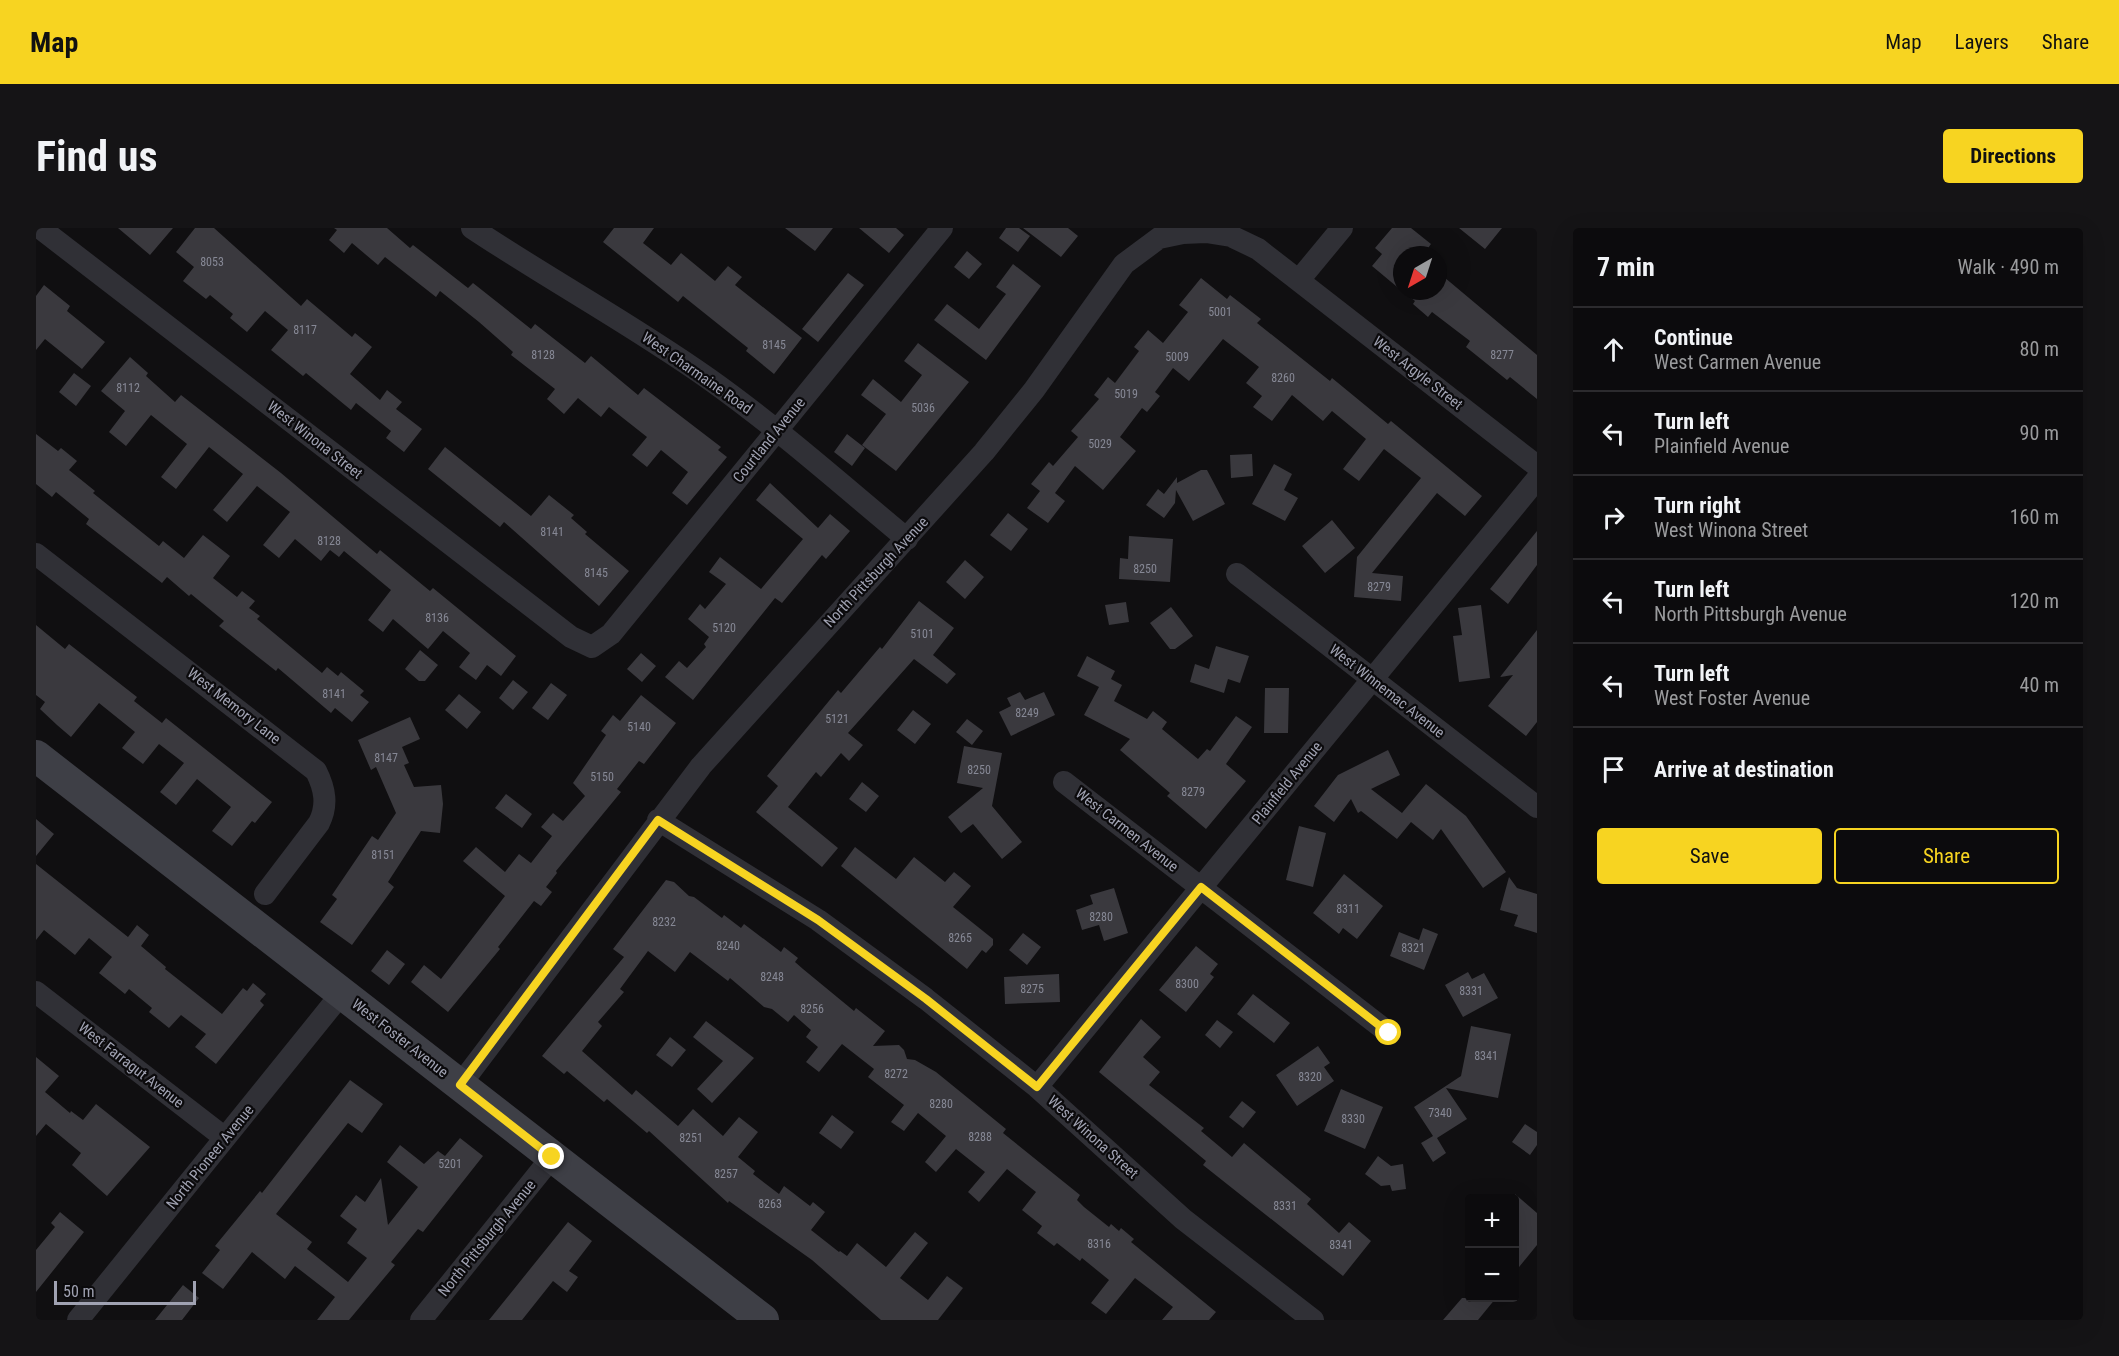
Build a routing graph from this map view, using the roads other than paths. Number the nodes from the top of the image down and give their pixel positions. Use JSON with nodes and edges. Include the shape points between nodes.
{"nodes":[{"id":1,"x":40,"y":228,"type":"edge"},
{"id":2,"x":472,"y":228,"type":"edge"},
{"id":3,"x":942,"y":228,"type":"edge"},
{"id":4,"x":1342,"y":228,"type":"edge"},
{"id":5,"x":1299,"y":280,"type":"junction"},
{"id":6,"x":777,"y":430,"type":"junction"},
{"id":7,"x":1537,"y":466,"type":"edge"},
{"id":8,"x":1537,"y":479,"type":"edge"},
{"id":9,"x":908,"y":538,"type":"junction"},
{"id":10,"x":36,"y":554,"type":"edge"},
{"id":11,"x":1237,"y":574,"type":"dead end"},
{"id":12,"x":592,"y":647,"type":"joint"},
{"id":13,"x":1372,"y":680,"type":"junction"},
{"id":14,"x":36,"y":756,"type":"edge"},
{"id":15,"x":1064,"y":782,"type":"dead end"},
{"id":16,"x":1537,"y":807,"type":"edge"},
{"id":17,"x":658,"y":820,"type":"junction"},
{"id":18,"x":1201,"y":887,"type":"junction"},
{"id":19,"x":265,"y":894,"type":"dead end"},
{"id":20,"x":36,"y":992,"type":"edge"},
{"id":21,"x":342,"y":993,"type":"junction"},
{"id":22,"x":1389,"y":1033,"type":"dead end"},
{"id":23,"x":460,"y":1085,"type":"junction"},
{"id":24,"x":1037,"y":1087,"type":"junction"},
{"id":25,"x":225,"y":1138,"type":"junction"},
{"id":26,"x":552,"y":1157,"type":"junction"},
{"id":27,"x":78,"y":1320,"type":"edge"},
{"id":28,"x":421,"y":1320,"type":"edge"},
{"id":29,"x":763,"y":1320,"type":"edge"},
{"id":30,"x":1313,"y":1320,"type":"edge"}],
"edges":[{"from":1,"to":12,"type":"street","name":"West Winona Street","via":[[571,637]]},
{"from":2,"to":6,"type":"street","name":"West Charmaine Road","via":[[657,343]]},
{"from":3,"to":6,"type":"street","name":"Courtland Avenue"},
{"from":4,"to":5,"type":"street"},
{"from":5,"to":7,"type":"street","name":"West Argyle Street"},
{"from":5,"to":9,"type":"street","name":"North Pittsburgh Avenue","via":[[1258,249],[1231,236],[1183,233],[1159,238],[1141,248],[1101,292],[1034,390]]},
{"from":6,"to":9,"type":"street","name":"West Charmaine Road"},
{"from":6,"to":12,"type":"street","name":"Courtland Avenue","via":[[611,634]]},
{"from":8,"to":13,"type":"street","name":"Plainfield Avenue"},
{"from":9,"to":17,"type":"street","name":"North Pittsburgh Avenue","via":[[751,707]]},
{"from":10,"to":19,"type":"street","name":"West Memory Lane","via":[[316,771],[322,783],[325,811]]},
{"from":11,"to":13,"type":"street","name":"West Winnemac Avenue"},
{"from":13,"to":16,"type":"street","name":"West Winnemac Avenue"},
{"from":13,"to":18,"type":"street","name":"Plainfield Avenue"},
{"from":14,"to":21,"type":"street","name":"West Foster Avenue"},
{"from":15,"to":18,"type":"street","name":"West Carmen Avenue"},
{"from":17,"to":23,"type":"street","name":"North Pittsburgh Avenue"},
{"from":17,"to":24,"type":"street","name":"West Winona Street","via":[[818,920]]},
{"from":18,"to":22,"type":"street","name":"West Carmen Avenue"},
{"from":18,"to":24,"type":"street","name":"Plainfield Avenue"},
{"from":20,"to":25,"type":"street","name":"West Farragut Avenue"},
{"from":21,"to":23,"type":"street","name":"West Foster Avenue"},
{"from":21,"to":25,"type":"street","name":"North Pioneer Avenue"},
{"from":23,"to":26,"type":"street","name":"West Foster Avenue"},
{"from":24,"to":30,"type":"street","name":"West Winona Street","via":[[1184,1219]]},
{"from":25,"to":27,"type":"street","name":"North Pioneer Avenue"},
{"from":26,"to":28,"type":"street","name":"North Pittsburgh Avenue"},
{"from":26,"to":29,"type":"street","name":"West Foster Avenue"}]}
